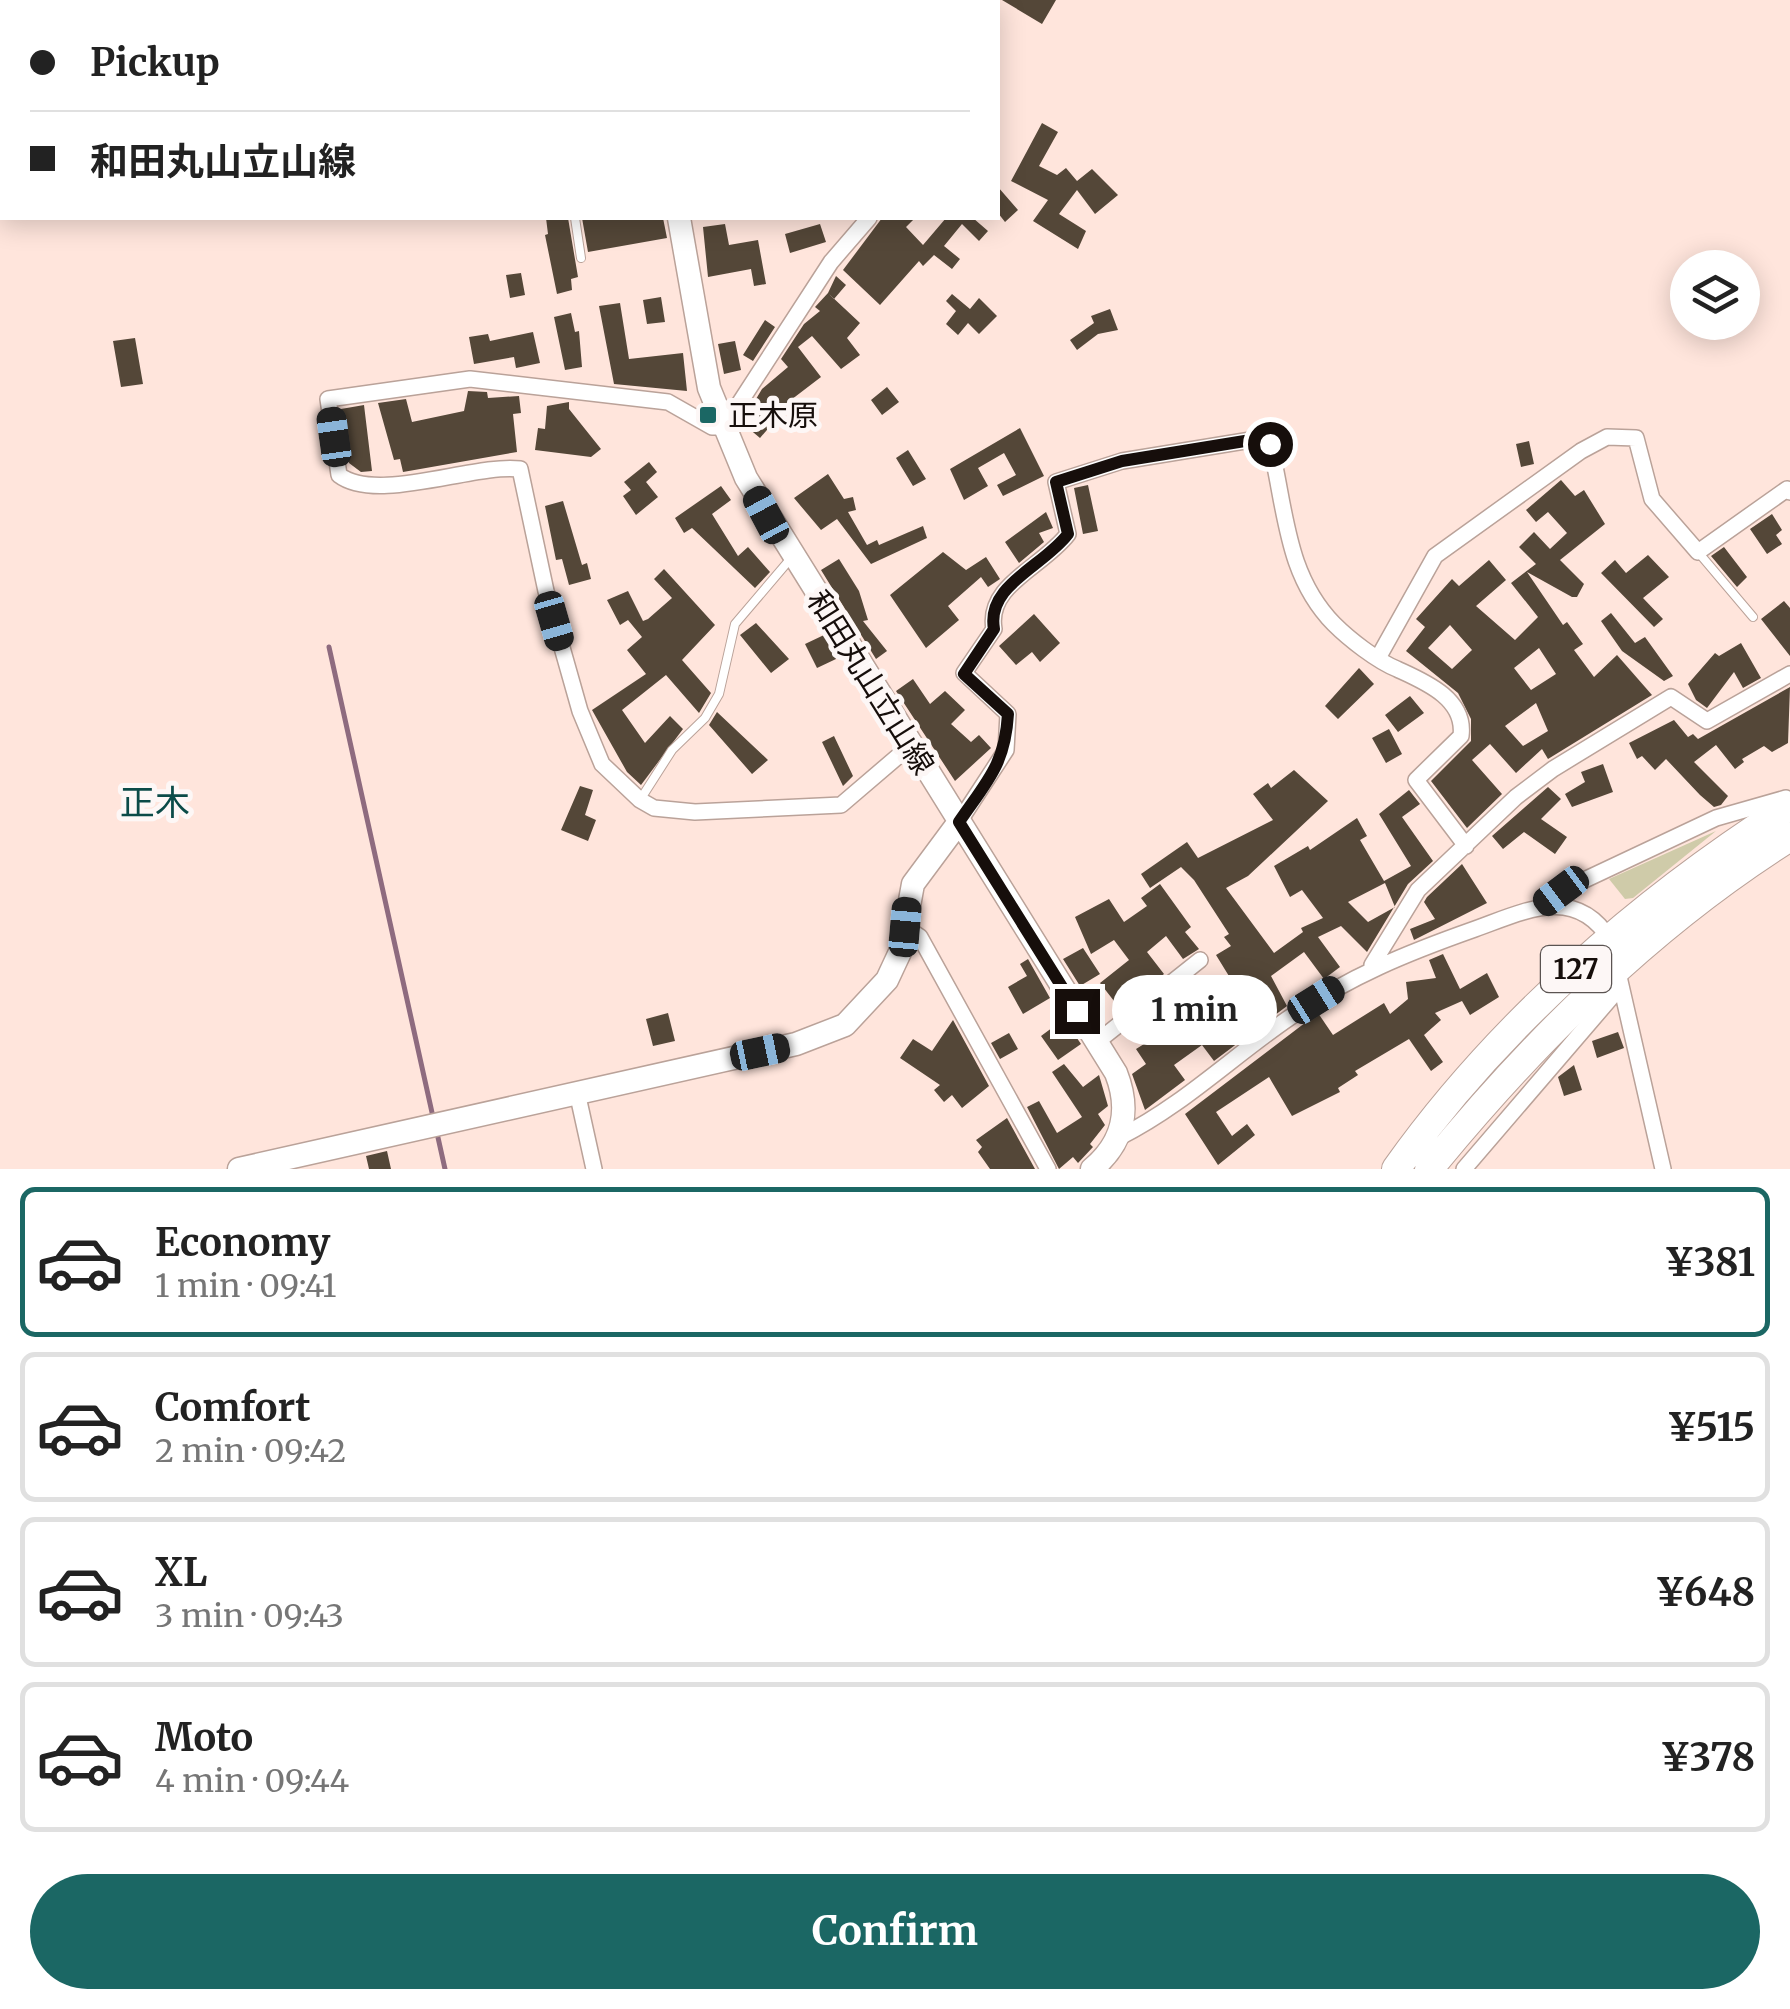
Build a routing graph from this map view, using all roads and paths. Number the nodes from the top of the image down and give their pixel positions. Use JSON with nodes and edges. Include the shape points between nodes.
{"nodes":[{"id":1,"x":574,"y":220,"type":"edge"},
{"id":2,"x":679,"y":220,"type":"edge"},
{"id":3,"x":867,"y":220,"type":"edge"},
{"id":4,"x":581,"y":258,"type":"dead end"},
{"id":5,"x":724,"y":427,"type":"junction"},
{"id":6,"x":1790,"y":492,"type":"edge"},
{"id":7,"x":1698,"y":552,"type":"junction"},
{"id":8,"x":792,"y":557,"type":"junction"},
{"id":9,"x":1753,"y":616,"type":"dead end"},
{"id":10,"x":1378,"y":658,"type":"junction"},
{"id":11,"x":1790,"y":674,"type":"edge"},
{"id":12,"x":910,"y":746,"type":"junction"},
{"id":13,"x":1790,"y":798,"type":"edge"},
{"id":14,"x":640,"y":800,"type":"junction"},
{"id":15,"x":1790,"y":806,"type":"edge"},
{"id":16,"x":959,"y":822,"type":"junction"},
{"id":17,"x":1790,"y":837,"type":"edge"},
{"id":18,"x":1466,"y":846,"type":"junction"},
{"id":19,"x":1544,"y":904,"type":"junction"},
{"id":20,"x":905,"y":927,"type":"junction"},
{"id":21,"x":1610,"y":938,"type":"junction"},
{"id":22,"x":1200,"y":960,"type":"dead end"},
{"id":23,"x":1370,"y":966,"type":"junction"},
{"id":24,"x":1619,"y":978,"type":"junction"},
{"id":25,"x":1097,"y":1042,"type":"junction"},
{"id":26,"x":577,"y":1092,"type":"junction"},
{"id":27,"x":1120,"y":1136,"type":"junction"},
{"id":28,"x":238,"y":1169,"type":"edge"},
{"id":29,"x":594,"y":1169,"type":"edge"},
{"id":30,"x":1048,"y":1169,"type":"edge"},
{"id":31,"x":1092,"y":1169,"type":"edge"},
{"id":32,"x":1396,"y":1169,"type":"edge"},
{"id":33,"x":1430,"y":1169,"type":"edge"},
{"id":34,"x":1464,"y":1169,"type":"edge"},
{"id":35,"x":1663,"y":1169,"type":"edge"}],
"edges":[{"from":1,"to":4,"type":"lane"},
{"from":2,"to":5,"type":"main road","name":"和田丸山立山線","via":[[701,353]]},
{"from":3,"to":5,"type":"street","via":[[832,262]]},
{"from":5,"to":8,"type":"main road","name":"和田丸山立山線"},
{"from":5,"to":14,"type":"street","via":[[668,402],[470,380],[328,399],[338,475],[350,483],[520,469],[580,711],[602,764]]},
{"from":6,"to":7,"type":"street"},
{"from":7,"to":9,"type":"lane"},
{"from":7,"to":10,"type":"street","via":[[1652,499],[1636,438],[1607,437],[1548,471],[1434,556]]},
{"from":8,"to":12,"type":"main road","name":"和田丸山立山線"},
{"from":8,"to":14,"type":"lane","via":[[736,624],[719,694]]},
{"from":10,"to":16,"type":"street","via":[[1334,624],[1293,564],[1270,444],[1257,439],[1091,468],[1056,482],[1068,534],[1051,556],[1000,592],[991,611],[994,629],[964,674],[1008,714],[1006,750]]},
{"from":10,"to":18,"type":"street","via":[[1441,691],[1460,722],[1461,736],[1416,780]]},
{"from":11,"to":18,"type":"street","via":[[1706,720],[1670,697],[1552,769]]},
{"from":12,"to":14,"type":"street","via":[[841,805],[695,812]]},
{"from":12,"to":16,"type":"main road","name":"和田丸山立山線"},
{"from":13,"to":19,"type":"street","via":[[1716,818]]},
{"from":15,"to":21,"type":"highway","number":"127"},
{"from":16,"to":20,"type":"main road","via":[[912,884]]},
{"from":16,"to":25,"type":"main road","name":"和田丸山立山線"},
{"from":17,"to":24,"type":"highway","number":"127","via":[[1726,879]]},
{"from":18,"to":23,"type":"street","via":[[1418,890]]},
{"from":19,"to":21,"type":"street","via":[[1587,913]]},
{"from":19,"to":23,"type":"street"},
{"from":20,"to":26,"type":"main road","via":[[886,980],[845,1025],[796,1044]]},
{"from":20,"to":30,"type":"street","via":[[920,937]]},
{"from":21,"to":24,"type":"street"},
{"from":21,"to":32,"type":"highway","number":"127","via":[[1492,1055]]},
{"from":22,"to":25,"type":"street"},
{"from":23,"to":27,"type":"street","via":[[1154,1120]]},
{"from":24,"to":33,"type":"highway","number":"127","via":[[1516,1067]]},
{"from":24,"to":34,"type":"street"},
{"from":24,"to":35,"type":"street"},
{"from":25,"to":27,"type":"main road","name":"和田丸山立山線","via":[[1122,1089]]},
{"from":26,"to":28,"type":"main road"},
{"from":26,"to":29,"type":"street"},
{"from":27,"to":31,"type":"main road"}]}
